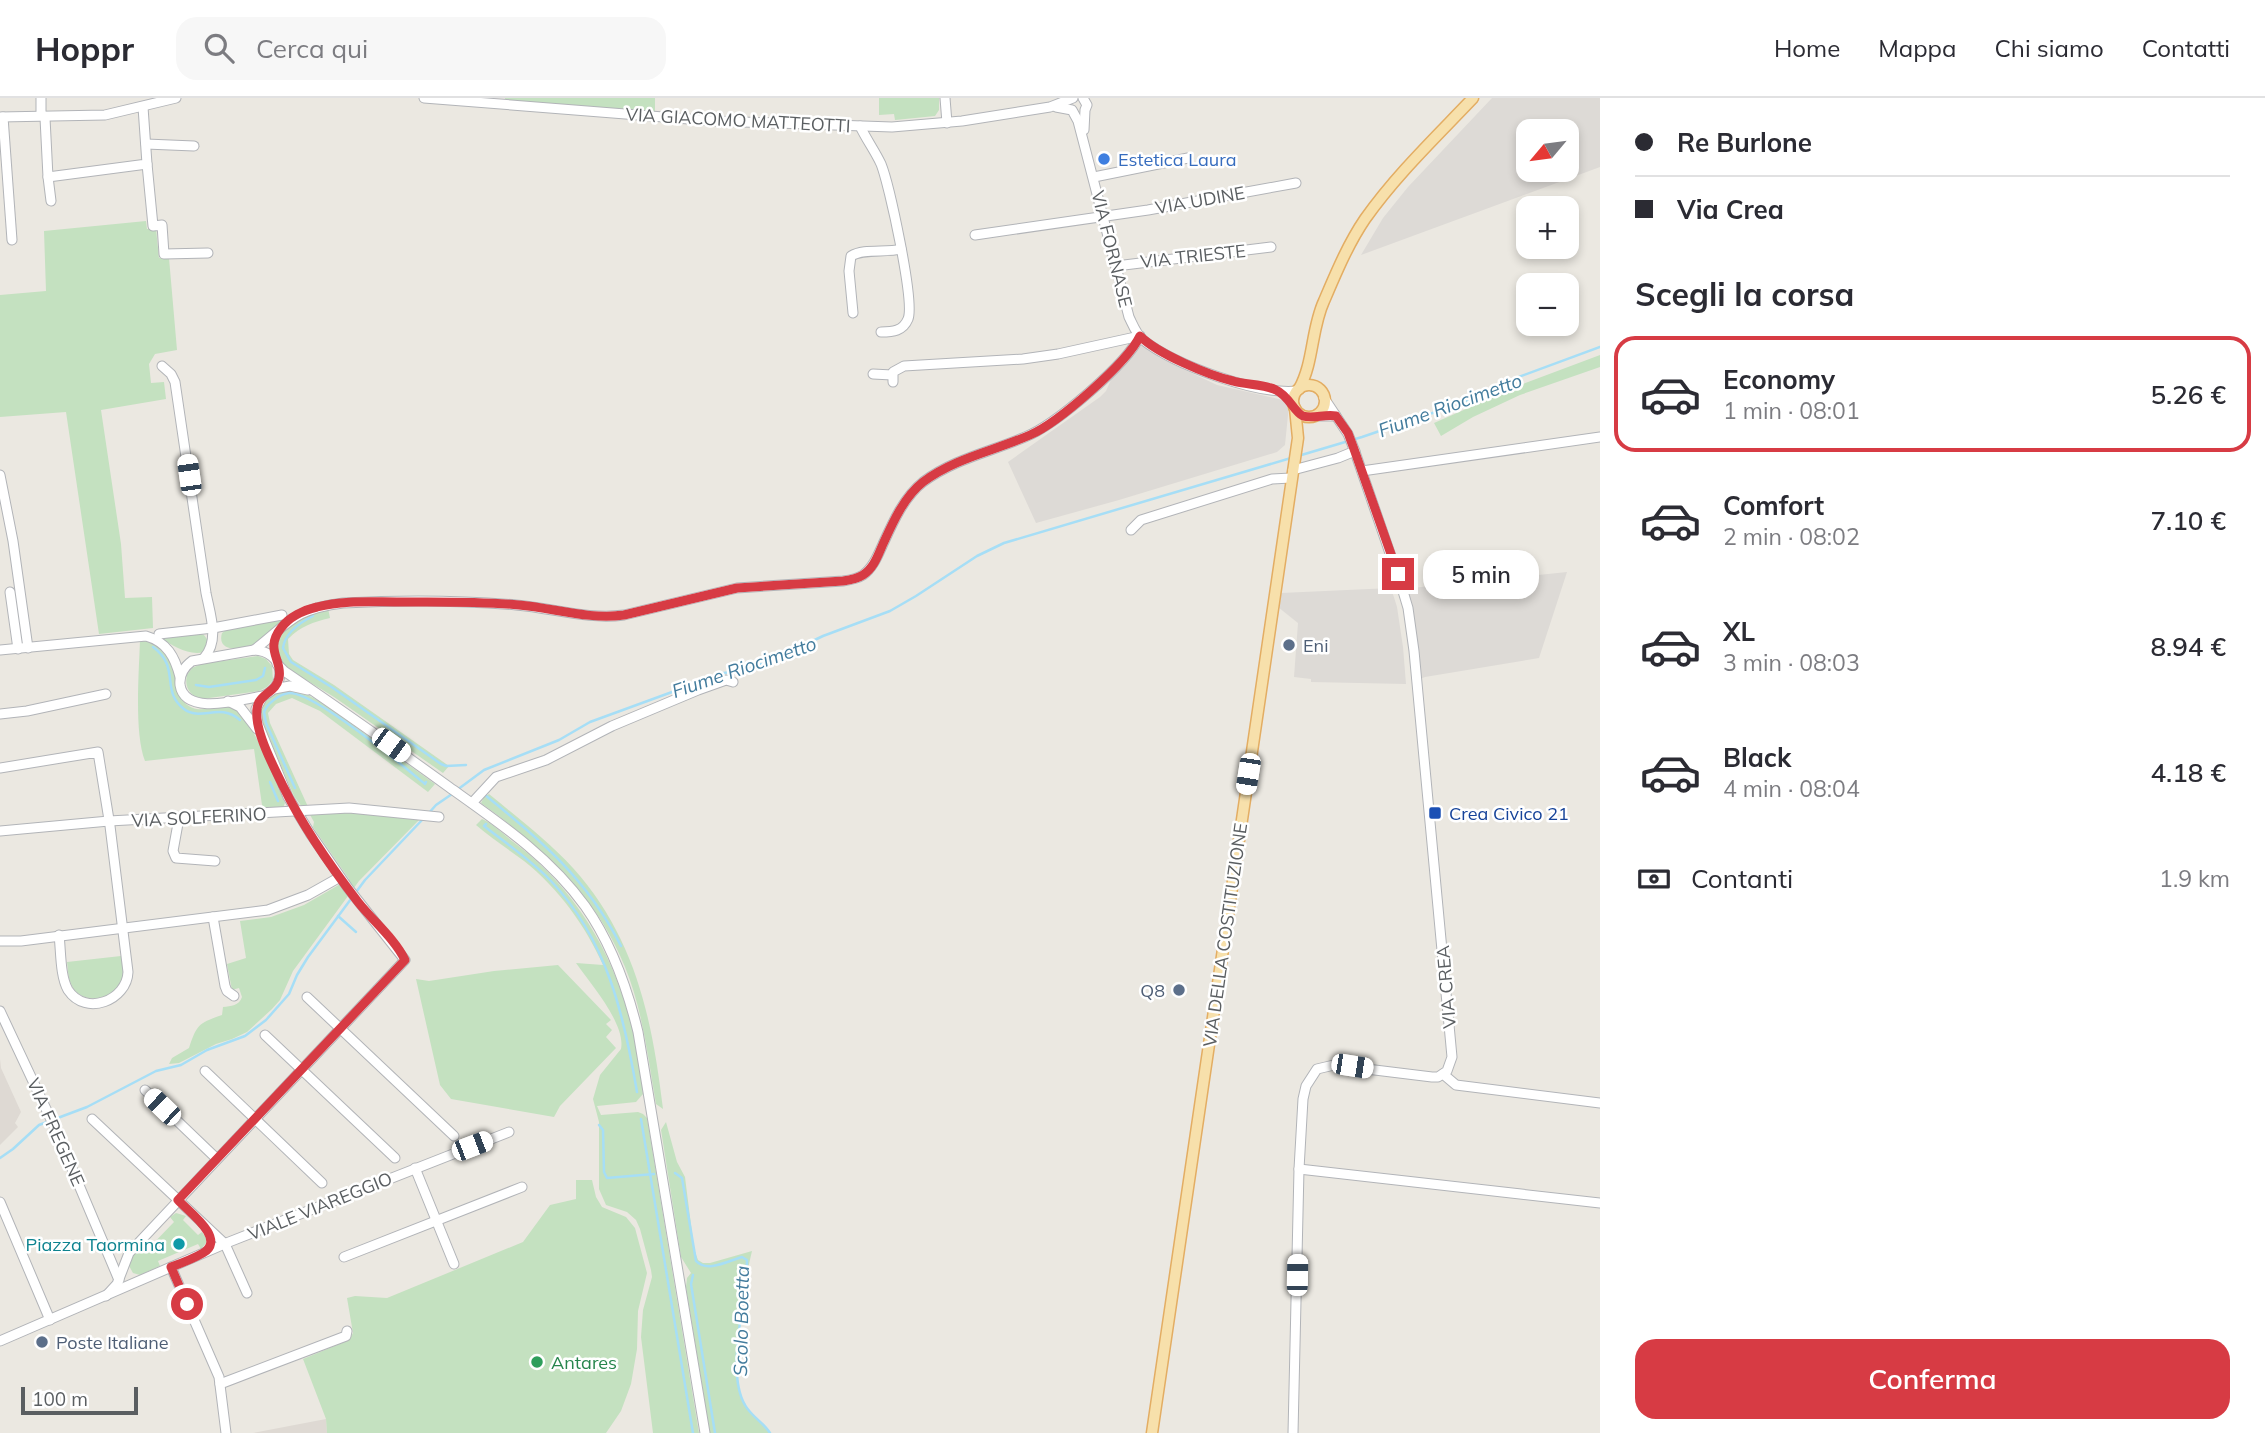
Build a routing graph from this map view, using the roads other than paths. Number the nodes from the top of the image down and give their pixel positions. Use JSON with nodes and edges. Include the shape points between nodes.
{"nodes":[{"id":1,"x":40,"y":98,"type":"edge"},
{"id":2,"x":176,"y":98,"type":"edge"},
{"id":3,"x":424,"y":98,"type":"edge"},
{"id":4,"x":945,"y":98,"type":"edge"},
{"id":5,"x":1083,"y":98,"type":"edge"},
{"id":6,"x":1465,"y":98,"type":"edge"},
{"id":7,"x":1473,"y":98,"type":"edge"},
{"id":8,"x":1075,"y":104,"type":"edge"},
{"id":9,"x":143,"y":107,"type":"junction"},
{"id":10,"x":40,"y":116,"type":"junction"},
{"id":11,"x":1,"y":117,"type":"edge"},
{"id":12,"x":947,"y":122,"type":"junction"},
{"id":13,"x":860,"y":126,"type":"junction"},
{"id":14,"x":1439,"y":135,"type":"junction"},
{"id":15,"x":146,"y":144,"type":"junction"},
{"id":16,"x":194,"y":146,"type":"dead end"},
{"id":17,"x":1188,"y":158,"type":"dead end"},
{"id":18,"x":148,"y":164,"type":"junction"},
{"id":19,"x":48,"y":177,"type":"junction"},
{"id":20,"x":1094,"y":177,"type":"junction"},
{"id":21,"x":1296,"y":183,"type":"dead end"},
{"id":22,"x":51,"y":201,"type":"dead end"},
{"id":23,"x":1104,"y":216,"type":"junction"},
{"id":24,"x":975,"y":235,"type":"dead end"},
{"id":25,"x":12,"y":240,"type":"dead end"},
{"id":26,"x":1271,"y":247,"type":"dead end"},
{"id":27,"x":901,"y":249,"type":"junction"},
{"id":28,"x":208,"y":253,"type":"dead end"},
{"id":29,"x":1116,"y":266,"type":"junction"},
{"id":30,"x":853,"y":313,"type":"dead end"},
{"id":31,"x":881,"y":332,"type":"dead end"},
{"id":32,"x":1140,"y":336,"type":"junction"},
{"id":33,"x":1310,"y":359,"type":"junction"},
{"id":34,"x":162,"y":366,"type":"dead end"},
{"id":35,"x":873,"y":374,"type":"dead end"},
{"id":36,"x":1275,"y":390,"type":"junction"},
{"id":37,"x":1298,"y":390,"type":"junction"},
{"id":38,"x":1322,"y":394,"type":"junction"},
{"id":39,"x":1294,"y":406,"type":"junction"},
{"id":40,"x":1312,"y":416,"type":"junction"},
{"id":41,"x":1336,"y":416,"type":"junction"},
{"id":42,"x":1600,"y":437,"type":"edge"},
{"id":43,"x":1297,"y":443,"type":"junction"},
{"id":44,"x":1355,"y":450,"type":"junction"},
{"id":45,"x":1293,"y":470,"type":"junction"},
{"id":46,"x":1362,"y":471,"type":"junction"},
{"id":47,"x":0,"y":475,"type":"edge"},
{"id":48,"x":1131,"y":530,"type":"dead end"},
{"id":49,"x":10,"y":592,"type":"dead end"},
{"id":50,"x":282,"y":615,"type":"dead end"},
{"id":51,"x":281,"y":627,"type":"junction"},
{"id":52,"x":213,"y":631,"type":"junction"},
{"id":53,"x":159,"y":634,"type":"dead end"},
{"id":54,"x":23,"y":648,"type":"junction"},
{"id":55,"x":0,"y":650,"type":"edge"},
{"id":56,"x":254,"y":650,"type":"junction"},
{"id":57,"x":229,"y":653,"type":"junction"},
{"id":58,"x":204,"y":658,"type":"junction"},
{"id":59,"x":276,"y":662,"type":"junction"},
{"id":60,"x":180,"y":677,"type":"junction"},
{"id":61,"x":733,"y":682,"type":"dead end"},
{"id":62,"x":272,"y":690,"type":"junction"},
{"id":63,"x":317,"y":692,"type":"junction"},
{"id":64,"x":106,"y":694,"type":"dead end"},
{"id":65,"x":263,"y":696,"type":"junction"},
{"id":66,"x":228,"y":701,"type":"junction"},
{"id":67,"x":0,"y":714,"type":"edge"},
{"id":68,"x":260,"y":733,"type":"junction"},
{"id":69,"x":0,"y":768,"type":"edge"},
{"id":70,"x":472,"y":803,"type":"junction"},
{"id":71,"x":296,"y":810,"type":"junction"},
{"id":72,"x":439,"y":817,"type":"dead end"},
{"id":73,"x":179,"y":818,"type":"junction"},
{"id":74,"x":109,"y":821,"type":"junction"},
{"id":75,"x":0,"y":831,"type":"edge"},
{"id":76,"x":215,"y":861,"type":"dead end"},
{"id":77,"x":340,"y":877,"type":"junction"},
{"id":78,"x":213,"y":917,"type":"junction"},
{"id":79,"x":121,"y":928,"type":"junction"},
{"id":80,"x":59,"y":935,"type":"junction"},
{"id":81,"x":0,"y":941,"type":"edge"},
{"id":82,"x":234,"y":996,"type":"dead end"},
{"id":83,"x":307,"y":997,"type":"dead end"},
{"id":84,"x":0,"y":1011,"type":"edge"},
{"id":85,"x":341,"y":1030,"type":"junction"},
{"id":86,"x":265,"y":1034,"type":"dead end"},
{"id":87,"x":302,"y":1070,"type":"junction"},
{"id":88,"x":205,"y":1071,"type":"dead end"},
{"id":89,"x":1443,"y":1074,"type":"junction"},
{"id":90,"x":145,"y":1090,"type":"dead end"},
{"id":91,"x":1600,"y":1103,"type":"edge"},
{"id":92,"x":92,"y":1119,"type":"dead end"},
{"id":93,"x":255,"y":1119,"type":"junction"},
{"id":94,"x":509,"y":1132,"type":"dead end"},
{"id":95,"x":454,"y":1136,"type":"dead end"},
{"id":96,"x":395,"y":1158,"type":"dead end"},
{"id":97,"x":217,"y":1159,"type":"junction"},
{"id":98,"x":415,"y":1168,"type":"junction"},
{"id":99,"x":1299,"y":1169,"type":"junction"},
{"id":100,"x":322,"y":1183,"type":"dead end"},
{"id":101,"x":522,"y":1187,"type":"dead end"},
{"id":102,"x":178,"y":1200,"type":"junction"},
{"id":103,"x":0,"y":1202,"type":"edge"},
{"id":104,"x":1600,"y":1203,"type":"edge"},
{"id":105,"x":168,"y":1211,"type":"junction"},
{"id":106,"x":189,"y":1212,"type":"junction"},
{"id":107,"x":436,"y":1221,"type":"junction"},
{"id":108,"x":207,"y":1229,"type":"junction"},
{"id":109,"x":225,"y":1244,"type":"junction"},
{"id":110,"x":201,"y":1254,"type":"junction"},
{"id":111,"x":110,"y":1255,"type":"junction"},
{"id":112,"x":344,"y":1257,"type":"dead end"},
{"id":113,"x":127,"y":1258,"type":"junction"},
{"id":114,"x":454,"y":1264,"type":"dead end"},
{"id":115,"x":171,"y":1267,"type":"junction"},
{"id":116,"x":143,"y":1278,"type":"junction"},
{"id":117,"x":119,"y":1280,"type":"junction"},
{"id":118,"x":247,"y":1293,"type":"dead end"},
{"id":119,"x":106,"y":1296,"type":"junction"},
{"id":120,"x":50,"y":1320,"type":"junction"},
{"id":121,"x":347,"y":1331,"type":"dead end"},
{"id":122,"x":0,"y":1341,"type":"edge"},
{"id":123,"x":220,"y":1384,"type":"junction"},
{"id":124,"x":226,"y":1433,"type":"edge"},
{"id":125,"x":705,"y":1433,"type":"edge"},
{"id":126,"x":1152,"y":1433,"type":"edge"},
{"id":127,"x":1293,"y":1433,"type":"edge"}],
"edges":[{"from":1,"to":10,"type":"street"},
{"from":2,"to":9,"type":"street"},
{"from":3,"to":13,"type":"street","name":"VIA GIACOMO MATTEOTTI","via":[[714,121]]},
{"from":4,"to":12,"type":"street"},
{"from":5,"to":8,"type":"street","name":"VIA FORNASE","via":[[1087,105]]},
{"from":6,"to":14,"type":"main road","via":[[1442,123]]},
{"from":7,"to":14,"type":"main road"},
{"from":8,"to":12,"type":"street","name":"VIA GIACOMO MATTEOTTI"},
{"from":8,"to":20,"type":"street","name":"VIA FORNASE"},
{"from":9,"to":10,"type":"street","via":[[105,115]]},
{"from":9,"to":15,"type":"street"},
{"from":10,"to":11,"type":"street"},
{"from":10,"to":19,"type":"street"},
{"from":11,"to":25,"type":"street"},
{"from":12,"to":13,"type":"street","name":"VIA GIACOMO MATTEOTTI"},
{"from":13,"to":27,"type":"street","via":[[882,167]]},
{"from":14,"to":33,"type":"main road","via":[[1387,191],[1357,232],[1321,306]]},
{"from":15,"to":16,"type":"street"},
{"from":15,"to":18,"type":"street"},
{"from":17,"to":20,"type":"street"},
{"from":18,"to":19,"type":"street"},
{"from":18,"to":28,"type":"street","via":[[153,226],[162,225],[164,254]]},
{"from":19,"to":22,"type":"street"},
{"from":20,"to":23,"type":"street","name":"VIA FORNASE"},
{"from":21,"to":23,"type":"street","name":"VIA UDINE"},
{"from":23,"to":24,"type":"street","name":"VIA UDINE"},
{"from":23,"to":29,"type":"street","name":"VIA FORNASE"},
{"from":26,"to":29,"type":"street","name":"VIA TRIESTE"},
{"from":27,"to":30,"type":"street","via":[[851,256]]},
{"from":27,"to":31,"type":"street","via":[[910,313],[898,330]]},
{"from":29,"to":32,"type":"street","name":"VIA FORNASE","via":[[1129,317]]},
{"from":32,"to":35,"type":"street","via":[[1023,359],[904,366],[893,378]]},
{"from":32,"to":36,"type":"street","via":[[1211,374]]},
{"from":32,"to":51,"type":"street","via":[[1113,370],[1046,426],[1023,439],[958,461],[914,490],[871,568],[860,577],[737,588],[606,618],[498,604],[343,603],[309,609]]},
{"from":33,"to":37,"type":"main road"},
{"from":33,"to":38,"type":"main road"},
{"from":34,"to":52,"type":"street","via":[[175,382]]},
{"from":36,"to":37,"type":"street"},
{"from":36,"to":39,"type":"street"},
{"from":37,"to":38,"type":"main road","via":[[1311,385]]},
{"from":37,"to":39,"type":"main road"},
{"from":38,"to":40,"type":"main road","via":[[1324,407]]},
{"from":38,"to":41,"type":"street","name":"VIA CREA"},
{"from":39,"to":40,"type":"main road","via":[[1300,414]]},
{"from":39,"to":43,"type":"main road","name":"VIA DELLA COSTITUZIONE"},
{"from":40,"to":41,"type":"street"},
{"from":40,"to":43,"type":"main road","name":"VIA DELLA COSTITUZIONE"},
{"from":41,"to":44,"type":"street","name":"VIA CREA"},
{"from":42,"to":46,"type":"street"},
{"from":43,"to":45,"type":"main road","name":"VIA DELLA COSTITUZIONE"},
{"from":44,"to":45,"type":"street"},
{"from":44,"to":46,"type":"street","name":"VIA CREA"},
{"from":45,"to":48,"type":"street","via":[[1141,520]]},
{"from":45,"to":126,"type":"main road","name":"VIA DELLA COSTITUZIONE"},
{"from":46,"to":89,"type":"street","name":"VIA CREA","via":[[1411,626],[1452,1046],[1451,1066]]},
{"from":47,"to":54,"type":"street","via":[[13,541]]},
{"from":49,"to":54,"type":"street"},
{"from":50,"to":52,"type":"street"},
{"from":51,"to":56,"type":"street"},
{"from":51,"to":59,"type":"street","via":[[274,646]]},
{"from":52,"to":53,"type":"street"},
{"from":52,"to":57,"type":"street","via":[[219,647]]},
{"from":52,"to":58,"type":"street"},
{"from":54,"to":55,"type":"street"},
{"from":54,"to":60,"type":"street","via":[[146,636],[170,652]]},
{"from":56,"to":57,"type":"street"},
{"from":56,"to":59,"type":"street","via":[[265,651]]},
{"from":57,"to":58,"type":"street"},
{"from":58,"to":60,"type":"street","via":[[187,664]]},
{"from":59,"to":62,"type":"street","via":[[279,677]]},
{"from":59,"to":63,"type":"street"},
{"from":60,"to":66,"type":"street","via":[[182,691],[193,702]]},
{"from":61,"to":70,"type":"street","via":[[726,680],[698,690],[496,778]]},
{"from":62,"to":63,"type":"street","via":[[290,686]]},
{"from":62,"to":65,"type":"street"},
{"from":63,"to":70,"type":"street"},
{"from":64,"to":67,"type":"street"},
{"from":65,"to":66,"type":"street"},
{"from":65,"to":68,"type":"street","via":[[256,709]]},
{"from":66,"to":68,"type":"street","via":[[240,707]]},
{"from":68,"to":71,"type":"street"},
{"from":69,"to":74,"type":"street","via":[[98,752]]},
{"from":70,"to":125,"type":"street","via":[[537,853],[572,889],[604,937],[625,984],[643,1058]]},
{"from":71,"to":72,"type":"street","name":"VIA SOLFERINO","via":[[349,808]]},
{"from":71,"to":73,"type":"street","name":"VIA SOLFERINO"},
{"from":71,"to":77,"type":"street"},
{"from":73,"to":74,"type":"street","name":"VIA SOLFERINO"},
{"from":73,"to":76,"type":"street","via":[[173,851],[176,858]]},
{"from":74,"to":75,"type":"street","name":"VIA SOLFERINO"},
{"from":74,"to":79,"type":"street"},
{"from":77,"to":78,"type":"street","via":[[279,907]]},
{"from":77,"to":85,"type":"street","via":[[404,958],[404,964]]},
{"from":78,"to":79,"type":"street"},
{"from":78,"to":82,"type":"street","via":[[225,986]]},
{"from":79,"to":80,"type":"street"},
{"from":79,"to":80,"type":"street","via":[[128,980],[119,994],[102,1003],[79,1000],[69,990]]},
{"from":80,"to":81,"type":"street"},
{"from":83,"to":85,"type":"street"},
{"from":84,"to":111,"type":"street","name":"VIA FREGENE"},
{"from":85,"to":87,"type":"street"},
{"from":85,"to":95,"type":"street"},
{"from":86,"to":87,"type":"street"},
{"from":87,"to":93,"type":"street"},
{"from":87,"to":96,"type":"street"},
{"from":88,"to":93,"type":"street"},
{"from":89,"to":91,"type":"street","via":[[1456,1084]]},
{"from":89,"to":99,"type":"street","via":[[1421,1077],[1334,1065],[1317,1069],[1303,1099]]},
{"from":90,"to":97,"type":"street"},
{"from":92,"to":102,"type":"street"},
{"from":93,"to":97,"type":"street"},
{"from":93,"to":100,"type":"street"},
{"from":94,"to":98,"type":"street","name":"VIALE VIAREGGIO"},
{"from":97,"to":102,"type":"street"},
{"from":98,"to":107,"type":"street","name":"VIALE VIAREGGIO"},
{"from":98,"to":109,"type":"street","name":"VIALE VIAREGGIO"},
{"from":99,"to":104,"type":"street"},
{"from":99,"to":127,"type":"street"},
{"from":101,"to":107,"type":"street"},
{"from":102,"to":105,"type":"street"},
{"from":102,"to":106,"type":"street"},
{"from":103,"to":120,"type":"street"},
{"from":105,"to":106,"type":"street","via":[[180,1208]]},
{"from":105,"to":113,"type":"street"},
{"from":106,"to":108,"type":"street"},
{"from":107,"to":112,"type":"street"},
{"from":107,"to":114,"type":"street","name":"VIALE VIAREGGIO"},
{"from":108,"to":109,"type":"street"},
{"from":108,"to":110,"type":"street","via":[[210,1245]]},
{"from":109,"to":110,"type":"street","name":"VIALE VIAREGGIO"},
{"from":109,"to":118,"type":"street"},
{"from":110,"to":115,"type":"street","name":"VIALE VIAREGGIO"},
{"from":111,"to":113,"type":"street","via":[[118,1260]]},
{"from":111,"to":117,"type":"street","name":"VIA FREGENE"},
{"from":113,"to":116,"type":"street","via":[[130,1275]]},
{"from":113,"to":117,"type":"street"},
{"from":115,"to":116,"type":"street","name":"VIALE VIAREGGIO"},
{"from":115,"to":123,"type":"street"},
{"from":116,"to":117,"type":"street","name":"VIALE VIAREGGIO"},
{"from":116,"to":119,"type":"street","name":"VIALE VIAREGGIO"},
{"from":117,"to":119,"type":"street"},
{"from":119,"to":120,"type":"street","name":"VIALE VIAREGGIO"},
{"from":120,"to":122,"type":"street","name":"VIALE VIAREGGIO"},
{"from":121,"to":123,"type":"street","via":[[346,1336]]},
{"from":123,"to":124,"type":"street"}]}
